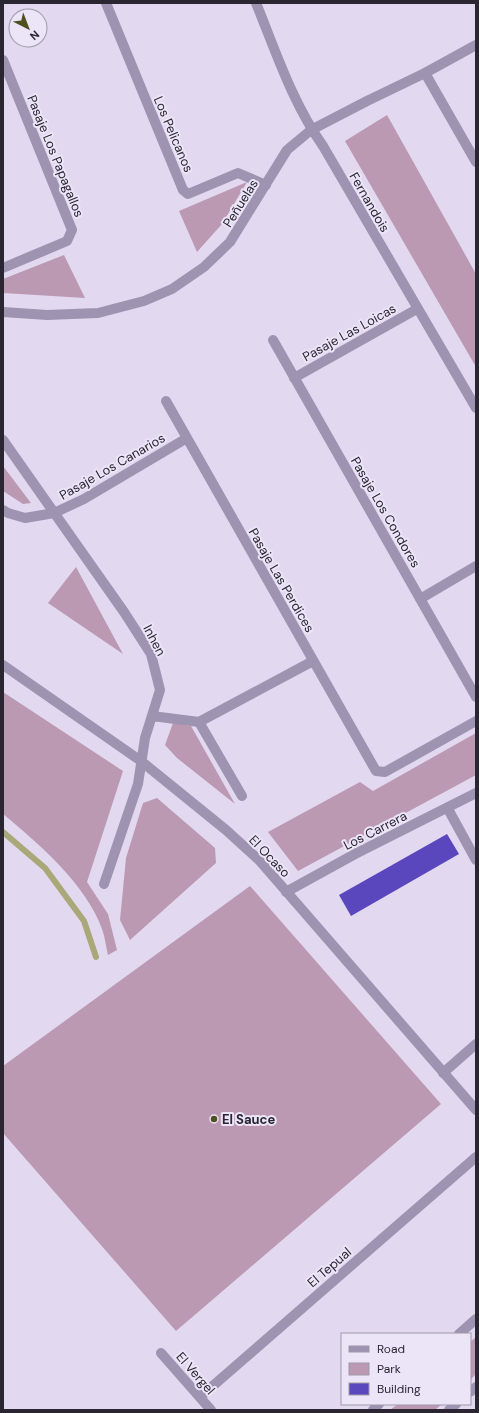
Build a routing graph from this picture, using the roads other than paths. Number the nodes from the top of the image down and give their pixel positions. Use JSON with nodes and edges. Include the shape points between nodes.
{"nodes":[{"id":1,"x":106,"y":3,"type":"edge"},
{"id":2,"x":256,"y":3,"type":"edge"},
{"id":3,"x":476,"y":45,"type":"edge"},
{"id":4,"x":3,"y":60,"type":"edge"},
{"id":5,"x":425,"y":73,"type":"junction"},
{"id":6,"x":311,"y":130,"type":"junction"},
{"id":7,"x":476,"y":162,"type":"edge"},
{"id":8,"x":266,"y":185,"type":"junction"},
{"id":9,"x":3,"y":268,"type":"edge"},
{"id":10,"x":416,"y":309,"type":"junction"},
{"id":11,"x":3,"y":312,"type":"edge"},
{"id":12,"x":274,"y":340,"type":"dead end"},
{"id":13,"x":294,"y":378,"type":"junction"},
{"id":14,"x":166,"y":402,"type":"dead end"},
{"id":15,"x":476,"y":408,"type":"edge"},
{"id":16,"x":187,"y":438,"type":"junction"},
{"id":17,"x":3,"y":440,"type":"edge"},
{"id":18,"x":3,"y":510,"type":"edge"},
{"id":19,"x":54,"y":513,"type":"junction"},
{"id":20,"x":476,"y":566,"type":"edge"},
{"id":21,"x":420,"y":599,"type":"junction"},
{"id":22,"x":313,"y":660,"type":"junction"},
{"id":23,"x":3,"y":665,"type":"edge"},
{"id":24,"x":476,"y":697,"type":"edge"},
{"id":25,"x":152,"y":716,"type":"junction"},
{"id":26,"x":476,"y":721,"type":"edge"},
{"id":27,"x":199,"y":722,"type":"junction"},
{"id":28,"x":141,"y":761,"type":"junction"},
{"id":29,"x":476,"y":793,"type":"edge"},
{"id":30,"x":242,"y":796,"type":"dead end"},
{"id":31,"x":448,"y":809,"type":"junction"},
{"id":32,"x":476,"y":860,"type":"edge"},
{"id":33,"x":104,"y":884,"type":"dead end"},
{"id":34,"x":286,"y":892,"type":"junction"},
{"id":35,"x":476,"y":1044,"type":"edge"},
{"id":36,"x":443,"y":1073,"type":"junction"},
{"id":37,"x":476,"y":1110,"type":"edge"},
{"id":38,"x":476,"y":1157,"type":"edge"},
{"id":39,"x":476,"y":1319,"type":"edge"},
{"id":40,"x":460,"y":1333,"type":"edge"},
{"id":41,"x":161,"y":1353,"type":"dead end"},
{"id":42,"x":200,"y":1397,"type":"junction"},
{"id":43,"x":211,"y":1410,"type":"edge"}],
"edges":[{"from":1,"to":8,"type":"street","name":"Los Pelicanos","via":[[183,190],[188,194],[238,173]]},
{"from":2,"to":6,"type":"street","name":"Fernandois","via":[[283,74]]},
{"from":3,"to":5,"type":"street","name":"Peñuelas"},
{"from":4,"to":9,"type":"street","name":"Pasaje Los Papagallos","via":[[72,230],[67,241]]},
{"from":5,"to":6,"type":"street","name":"Peñuelas"},
{"from":5,"to":7,"type":"street"},
{"from":6,"to":8,"type":"street","name":"Peñuelas","via":[[286,150]]},
{"from":6,"to":10,"type":"street","name":"Fernandois","via":[[323,146]]},
{"from":8,"to":11,"type":"street","name":"Peñuelas","via":[[230,242],[204,267],[172,289],[138,303],[98,313],[47,315]]},
{"from":10,"to":13,"type":"street","name":"Pasaje Las Loicas"},
{"from":10,"to":15,"type":"street","name":"Fernandois"},
{"from":12,"to":13,"type":"street","name":"Pasaje Los Condores"},
{"from":13,"to":21,"type":"street","name":"Pasaje Los Condores"},
{"from":14,"to":16,"type":"street","name":"Pasaje Las Perdices"},
{"from":16,"to":19,"type":"street","name":"Pasaje Los Canarios","via":[[84,499]]},
{"from":16,"to":22,"type":"street","name":"Pasaje Las Perdices"},
{"from":17,"to":19,"type":"street","name":"Inhen"},
{"from":18,"to":19,"type":"street","name":"Pasaje Los Canarios","via":[[25,518]]},
{"from":19,"to":25,"type":"street","name":"Inhen","via":[[151,654],[160,690]]},
{"from":20,"to":21,"type":"street"},
{"from":21,"to":24,"type":"street","name":"Pasaje Los Condores"},
{"from":22,"to":26,"type":"street","name":"Pasaje Las Perdices","via":[[376,771],[385,772]]},
{"from":22,"to":27,"type":"street"},
{"from":23,"to":28,"type":"street","name":"El Ocaso"},
{"from":25,"to":27,"type":"street"},
{"from":25,"to":28,"type":"street","name":"Inhen"},
{"from":27,"to":30,"type":"street"},
{"from":28,"to":33,"type":"street","name":"Inhen","via":[[138,784]]},
{"from":28,"to":34,"type":"street","name":"El Ocaso","via":[[259,860]]},
{"from":29,"to":31,"type":"street","name":"Los Carrera"},
{"from":31,"to":32,"type":"street"},
{"from":31,"to":34,"type":"street","name":"Los Carrera","via":[[355,854]]},
{"from":34,"to":36,"type":"street","name":"El Ocaso"},
{"from":35,"to":36,"type":"street"},
{"from":36,"to":37,"type":"street","name":"El Ocaso"},
{"from":38,"to":42,"type":"street","name":"El Tepual"},
{"from":39,"to":40,"type":"street"},
{"from":41,"to":42,"type":"street","name":"El Vergel"},
{"from":42,"to":43,"type":"street","name":"El Vergel"}]}
